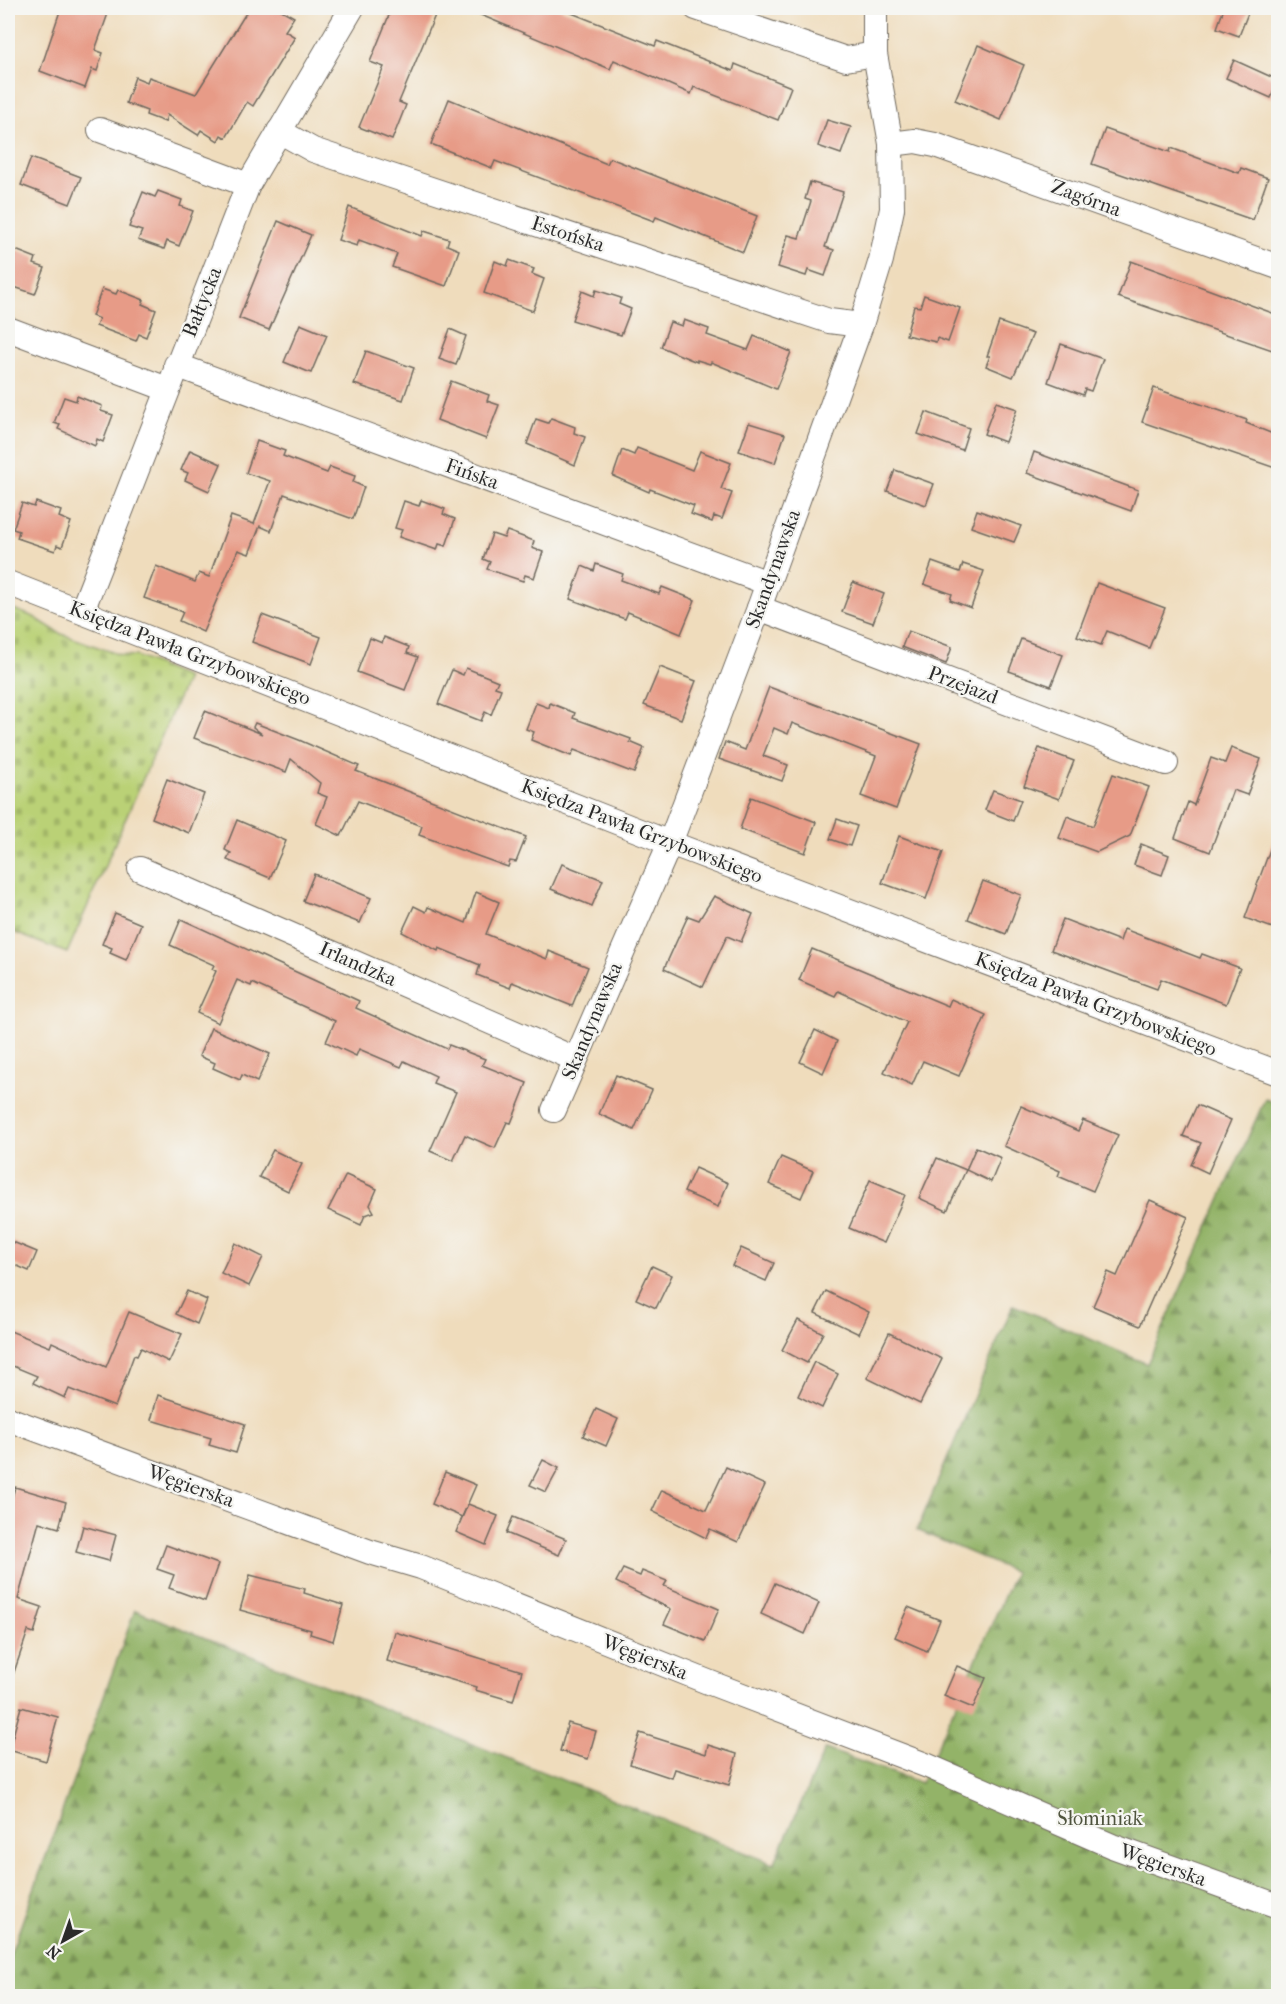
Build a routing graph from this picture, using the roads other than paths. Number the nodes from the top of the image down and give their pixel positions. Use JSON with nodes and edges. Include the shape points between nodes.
{"nodes":[{"id":1,"x":352,"y":8,"type":"edge"},
{"id":2,"x":696,"y":8,"type":"edge"},
{"id":3,"x":875,"y":8,"type":"edge"},
{"id":4,"x":875,"y":54,"type":"junction"},
{"id":5,"x":100,"y":130,"type":"dead end"},
{"id":6,"x":279,"y":131,"type":"junction"},
{"id":7,"x":891,"y":144,"type":"junction"},
{"id":8,"x":248,"y":185,"type":"junction"},
{"id":9,"x":1278,"y":267,"type":"edge"},
{"id":10,"x":861,"y":325,"type":"junction"},
{"id":11,"x":8,"y":328,"type":"edge"},
{"id":12,"x":176,"y":366,"type":"junction"},
{"id":13,"x":167,"y":389,"type":"junction"},
{"id":14,"x":8,"y":583,"type":"edge"},
{"id":15,"x":768,"y":583,"type":"junction"},
{"id":16,"x":759,"y":608,"type":"junction"},
{"id":17,"x":82,"y":611,"type":"junction"},
{"id":18,"x":1166,"y":763,"type":"dead end"},
{"id":19,"x":670,"y":843,"type":"junction"},
{"id":20,"x":140,"y":869,"type":"dead end"},
{"id":21,"x":575,"y":1059,"type":"junction"},
{"id":22,"x":1278,"y":1073,"type":"edge"},
{"id":23,"x":554,"y":1110,"type":"dead end"},
{"id":24,"x":8,"y":1419,"type":"edge"},
{"id":25,"x":1278,"y":1906,"type":"edge"}],
"edges":[{"from":1,"to":6,"type":"street","name":"Bałtycka"},
{"from":2,"to":4,"type":"street","via":[[846,59]]},
{"from":3,"to":4,"type":"street","name":"Skandynawska"},
{"from":4,"to":7,"type":"street","name":"Skandynawska"},
{"from":5,"to":8,"type":"street"},
{"from":6,"to":8,"type":"street","name":"Bałtycka"},
{"from":6,"to":10,"type":"street","name":"Estońska","via":[[313,150],[358,165],[829,321]]},
{"from":7,"to":9,"type":"street","name":"Zagórna","via":[[936,144]]},
{"from":7,"to":10,"type":"street","name":"Skandynawska","via":[[892,209]]},
{"from":8,"to":12,"type":"street","name":"Bałtycka"},
{"from":10,"to":15,"type":"street","name":"Skandynawska"},
{"from":11,"to":13,"type":"street"},
{"from":12,"to":13,"type":"street","name":"Bałtycka"},
{"from":12,"to":15,"type":"street","name":"Fińska"},
{"from":13,"to":17,"type":"street","name":"Bałtycka"},
{"from":14,"to":17,"type":"street","name":"Księdza Pawła Grzybowskiego"},
{"from":15,"to":16,"type":"street","name":"Skandynawska"},
{"from":16,"to":18,"type":"street","name":"Przejazd"},
{"from":16,"to":19,"type":"street","name":"Skandynawska"},
{"from":17,"to":19,"type":"street","name":"Księdza Pawła Grzybowskiego"},
{"from":19,"to":21,"type":"street","name":"Skandynawska"},
{"from":19,"to":22,"type":"street","name":"Księdza Pawła Grzybowskiego"},
{"from":20,"to":21,"type":"street","name":"Irlandzka"},
{"from":21,"to":23,"type":"street","name":"Skandynawska"},
{"from":24,"to":25,"type":"street","name":"Węgierska","via":[[370,1552],[421,1567],[928,1766],[1112,1846]]}]}
